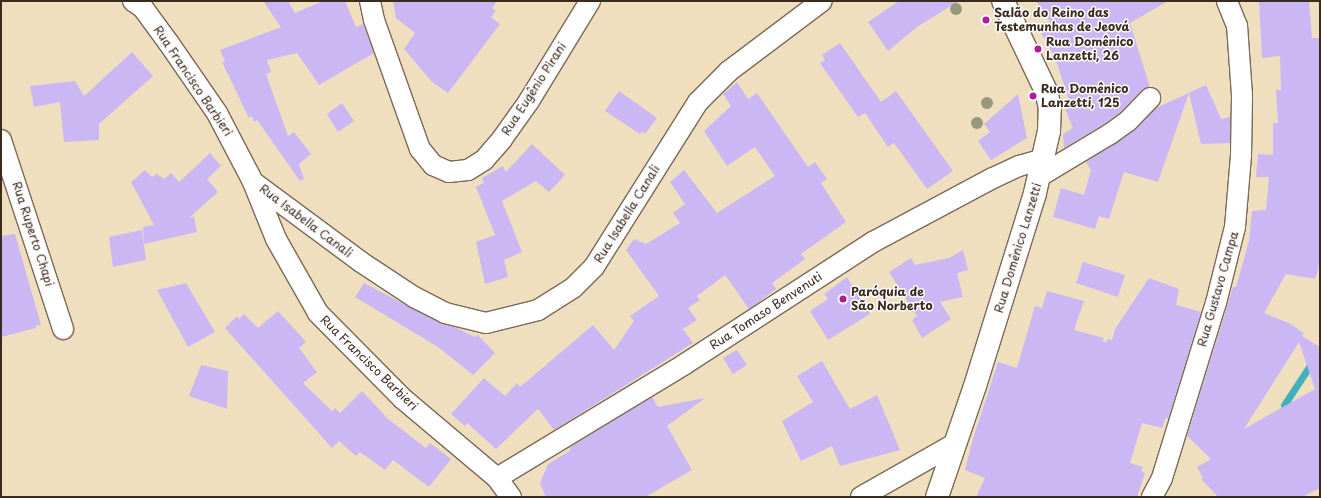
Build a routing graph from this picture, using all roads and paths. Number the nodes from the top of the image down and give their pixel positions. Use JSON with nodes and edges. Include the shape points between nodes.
{"nodes":[{"id":1,"x":133,"y":1,"type":"edge"},
{"id":2,"x":370,"y":1,"type":"edge"},
{"id":3,"x":590,"y":1,"type":"edge"},
{"id":4,"x":822,"y":1,"type":"edge"},
{"id":5,"x":1003,"y":1,"type":"edge"},
{"id":6,"x":1227,"y":1,"type":"edge"},
{"id":7,"x":1242,"y":1,"type":"edge"},
{"id":8,"x":1237,"y":26,"type":"junction"},
{"id":9,"x":1150,"y":98,"type":"dead end"},
{"id":10,"x":1,"y":140,"type":"edge"},
{"id":11,"x":1041,"y":168,"type":"junction"},
{"id":12,"x":253,"y":182,"type":"junction"},
{"id":13,"x":63,"y":328,"type":"dead end"},
{"id":14,"x":956,"y":443,"type":"junction"},
{"id":15,"x":497,"y":478,"type":"junction"},
{"id":16,"x":512,"y":497,"type":"edge"},
{"id":17,"x":861,"y":497,"type":"edge"},
{"id":18,"x":937,"y":497,"type":"edge"},
{"id":19,"x":1152,"y":497,"type":"edge"}],
"edges":[{"from":1,"to":12,"type":"street","name":"Rua Francisco Barbieri","via":[[143,8],[195,79],[234,143]]},
{"from":2,"to":3,"type":"street","name":"Rua Eugênio Pirani","via":[[374,20],[420,149],[433,165],[449,172],[468,170],[484,160],[502,139],[529,101]]},
{"from":4,"to":12,"type":"street","name":"Rua Isabella Canali","via":[[729,71],[698,102],[594,266],[573,288],[538,310],[486,323],[445,313],[414,297],[361,262]]},
{"from":5,"to":11,"type":"main road","name":"Rua Domênico Lanzetti","via":[[1046,90],[1050,108]]},
{"from":6,"to":8,"type":"street","name":"Rua Gustavo Campa"},
{"from":7,"to":8,"type":"street","name":"Rua Gustavo Campa"},
{"from":8,"to":19,"type":"street","name":"Rua Gustavo Campa","via":[[1242,117],[1235,226],[1216,303],[1162,478]]},
{"from":9,"to":11,"type":"street","name":"Rua Tomaso Benvenuti","via":[[1128,121],[1110,134]]},
{"from":10,"to":13,"type":"street","name":"Rua Ruperto Chapi"},
{"from":11,"to":14,"type":"main road","name":"Rua Domênico Lanzetti"},
{"from":11,"to":15,"type":"street","name":"Rua Tomaso Benvenuti","via":[[1019,166],[873,242],[612,410]]},
{"from":12,"to":15,"type":"street","name":"Rua Francisco Barbieri","via":[[276,239],[318,313],[402,398]]},
{"from":14,"to":17,"type":"street"},
{"from":14,"to":18,"type":"main road","name":"Rua Domênico Lanzetti"},
{"from":15,"to":16,"type":"street","name":"Rua Francisco Barbieri"}]}
